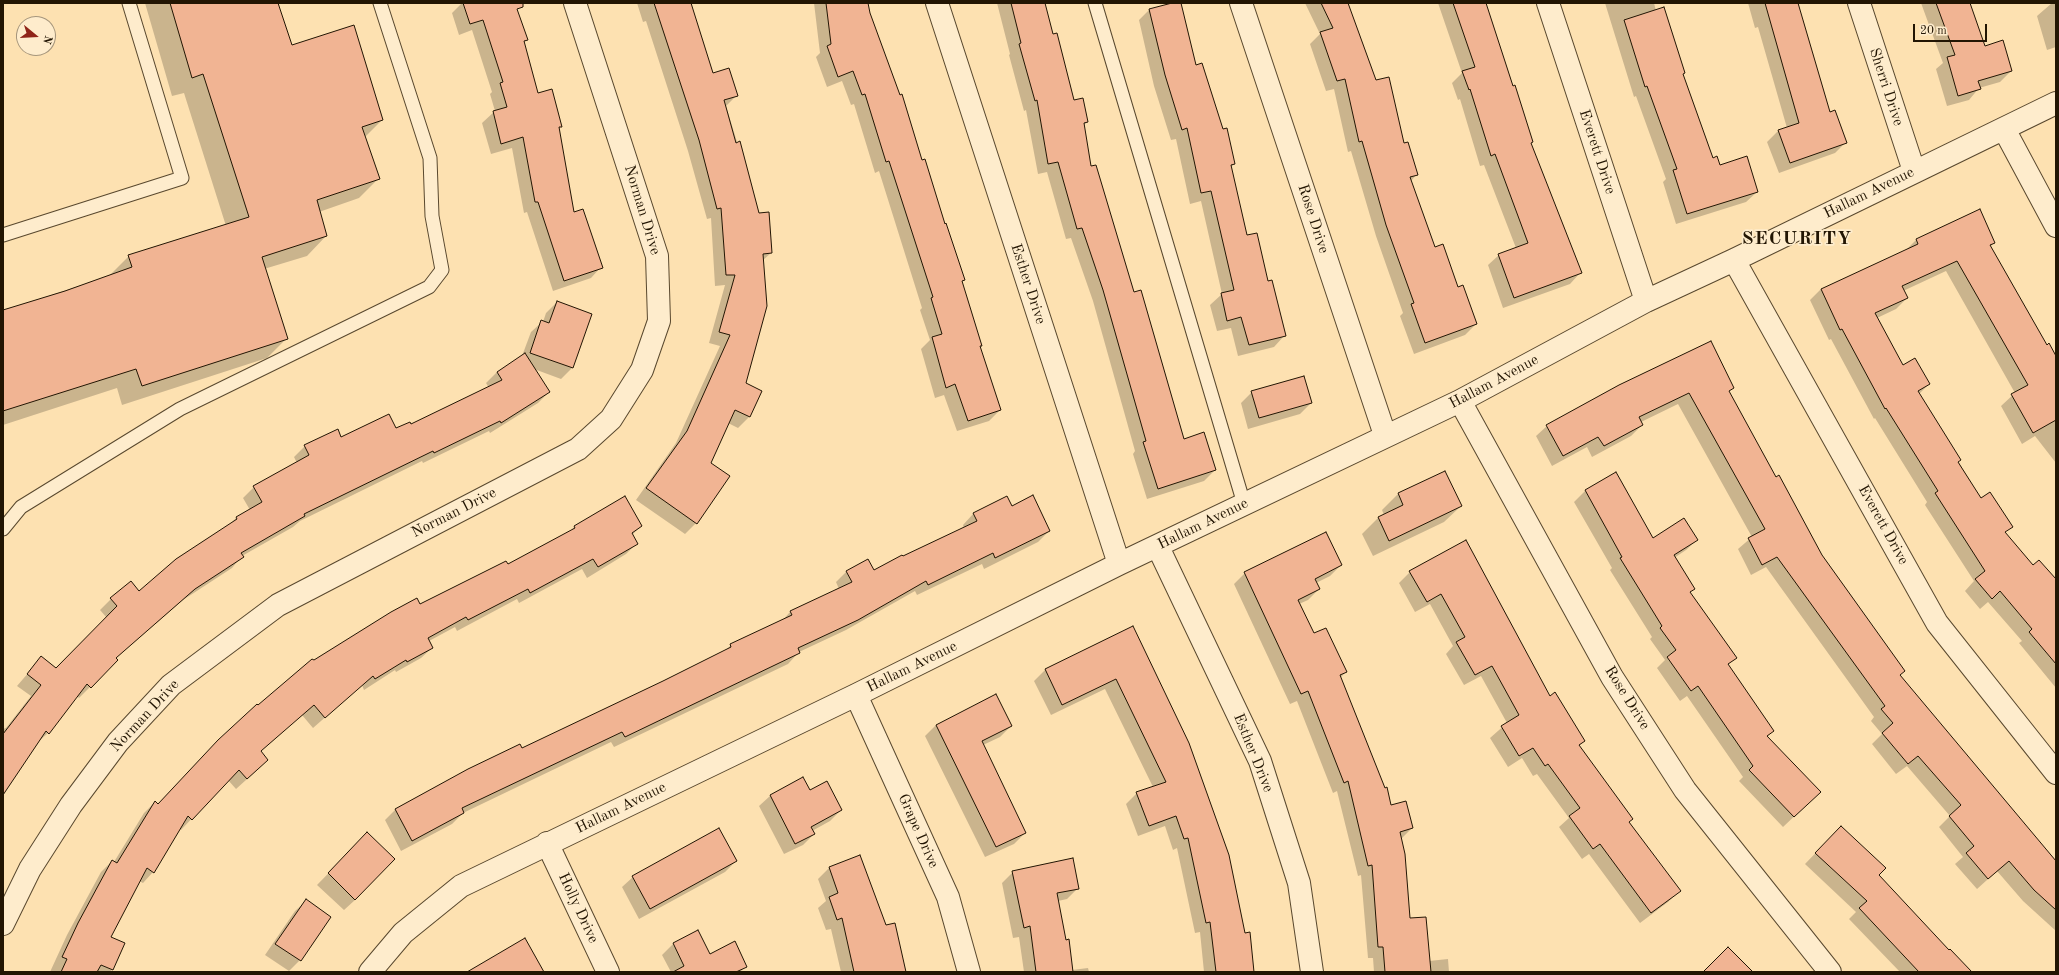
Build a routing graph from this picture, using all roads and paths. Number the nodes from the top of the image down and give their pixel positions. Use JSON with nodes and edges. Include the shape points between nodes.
{"nodes":[{"id":1,"x":129,"y":3,"type":"edge"},
{"id":2,"x":380,"y":3,"type":"edge"},
{"id":3,"x":575,"y":3,"type":"edge"},
{"id":4,"x":937,"y":3,"type":"edge"},
{"id":5,"x":1095,"y":3,"type":"edge"},
{"id":6,"x":1241,"y":3,"type":"edge"},
{"id":7,"x":1548,"y":3,"type":"edge"},
{"id":8,"x":1859,"y":3,"type":"edge"},
{"id":9,"x":2056,"y":102,"type":"edge"},
{"id":10,"x":2004,"y":128,"type":"junction"},
{"id":11,"x":1914,"y":171,"type":"junction"},
{"id":12,"x":2056,"y":226,"type":"edge"},
{"id":13,"x":3,"y":235,"type":"edge"},
{"id":14,"x":1734,"y":260,"type":"junction"},
{"id":15,"x":1646,"y":301,"type":"junction"},
{"id":16,"x":1460,"y":401,"type":"junction"},
{"id":17,"x":1385,"y":435,"type":"junction"},
{"id":18,"x":1244,"y":504,"type":"junction"},
{"id":19,"x":3,"y":529,"type":"edge"},
{"id":20,"x":1158,"y":547,"type":"junction"},
{"id":21,"x":1119,"y":564,"type":"junction"},
{"id":22,"x":856,"y":695,"type":"junction"},
{"id":23,"x":2056,"y":773,"type":"edge"},
{"id":24,"x":547,"y":843,"type":"junction"},
{"id":25,"x":3,"y":924,"type":"edge"},
{"id":26,"x":370,"y":972,"type":"edge"},
{"id":27,"x":608,"y":972,"type":"edge"},
{"id":28,"x":969,"y":972,"type":"edge"},
{"id":29,"x":1312,"y":972,"type":"edge"},
{"id":30,"x":1830,"y":972,"type":"edge"}],
"edges":[{"from":1,"to":13,"type":"lane","via":[[182,178]]},
{"from":2,"to":19,"type":"lane","via":[[430,158],[432,216],[442,270],[429,287],[180,409],[21,508]]},
{"from":3,"to":25,"type":"street","name":"Norman Drive","via":[[657,256],[659,321],[642,370],[611,419],[578,449],[278,604],[171,685],[118,742],[71,805],[30,869]]},
{"from":4,"to":21,"type":"street","name":"Esther Drive"},
{"from":5,"to":18,"type":"lane"},
{"from":6,"to":17,"type":"street","name":"Rose Drive"},
{"from":7,"to":15,"type":"street","name":"Everett Drive"},
{"from":8,"to":11,"type":"street","name":"Sherri Drive"},
{"from":9,"to":10,"type":"street","name":"Hallam Avenue"},
{"from":10,"to":11,"type":"street","name":"Hallam Avenue"},
{"from":10,"to":12,"type":"street"},
{"from":11,"to":14,"type":"street","name":"Hallam Avenue"},
{"from":14,"to":15,"type":"street","name":"Hallam Avenue"},
{"from":14,"to":23,"type":"street","name":"Everett Drive","via":[[1937,623]]},
{"from":15,"to":16,"type":"street","name":"Hallam Avenue"},
{"from":16,"to":17,"type":"street","name":"Hallam Avenue"},
{"from":16,"to":30,"type":"street","name":"Rose Drive","via":[[1612,677],[1685,790]]},
{"from":17,"to":18,"type":"street","name":"Hallam Avenue"},
{"from":18,"to":20,"type":"street","name":"Hallam Avenue"},
{"from":20,"to":21,"type":"street","name":"Hallam Avenue"},
{"from":20,"to":29,"type":"street","name":"Esther Drive","via":[[1260,761],[1299,883]]},
{"from":21,"to":22,"type":"street","name":"Hallam Avenue"},
{"from":22,"to":24,"type":"street","name":"Hallam Avenue"},
{"from":22,"to":28,"type":"street","name":"Grape Drive","via":[[948,897]]},
{"from":24,"to":26,"type":"street","name":"Hallam Avenue","via":[[460,886],[403,932]]},
{"from":24,"to":27,"type":"street","name":"Holly Drive"}]}
